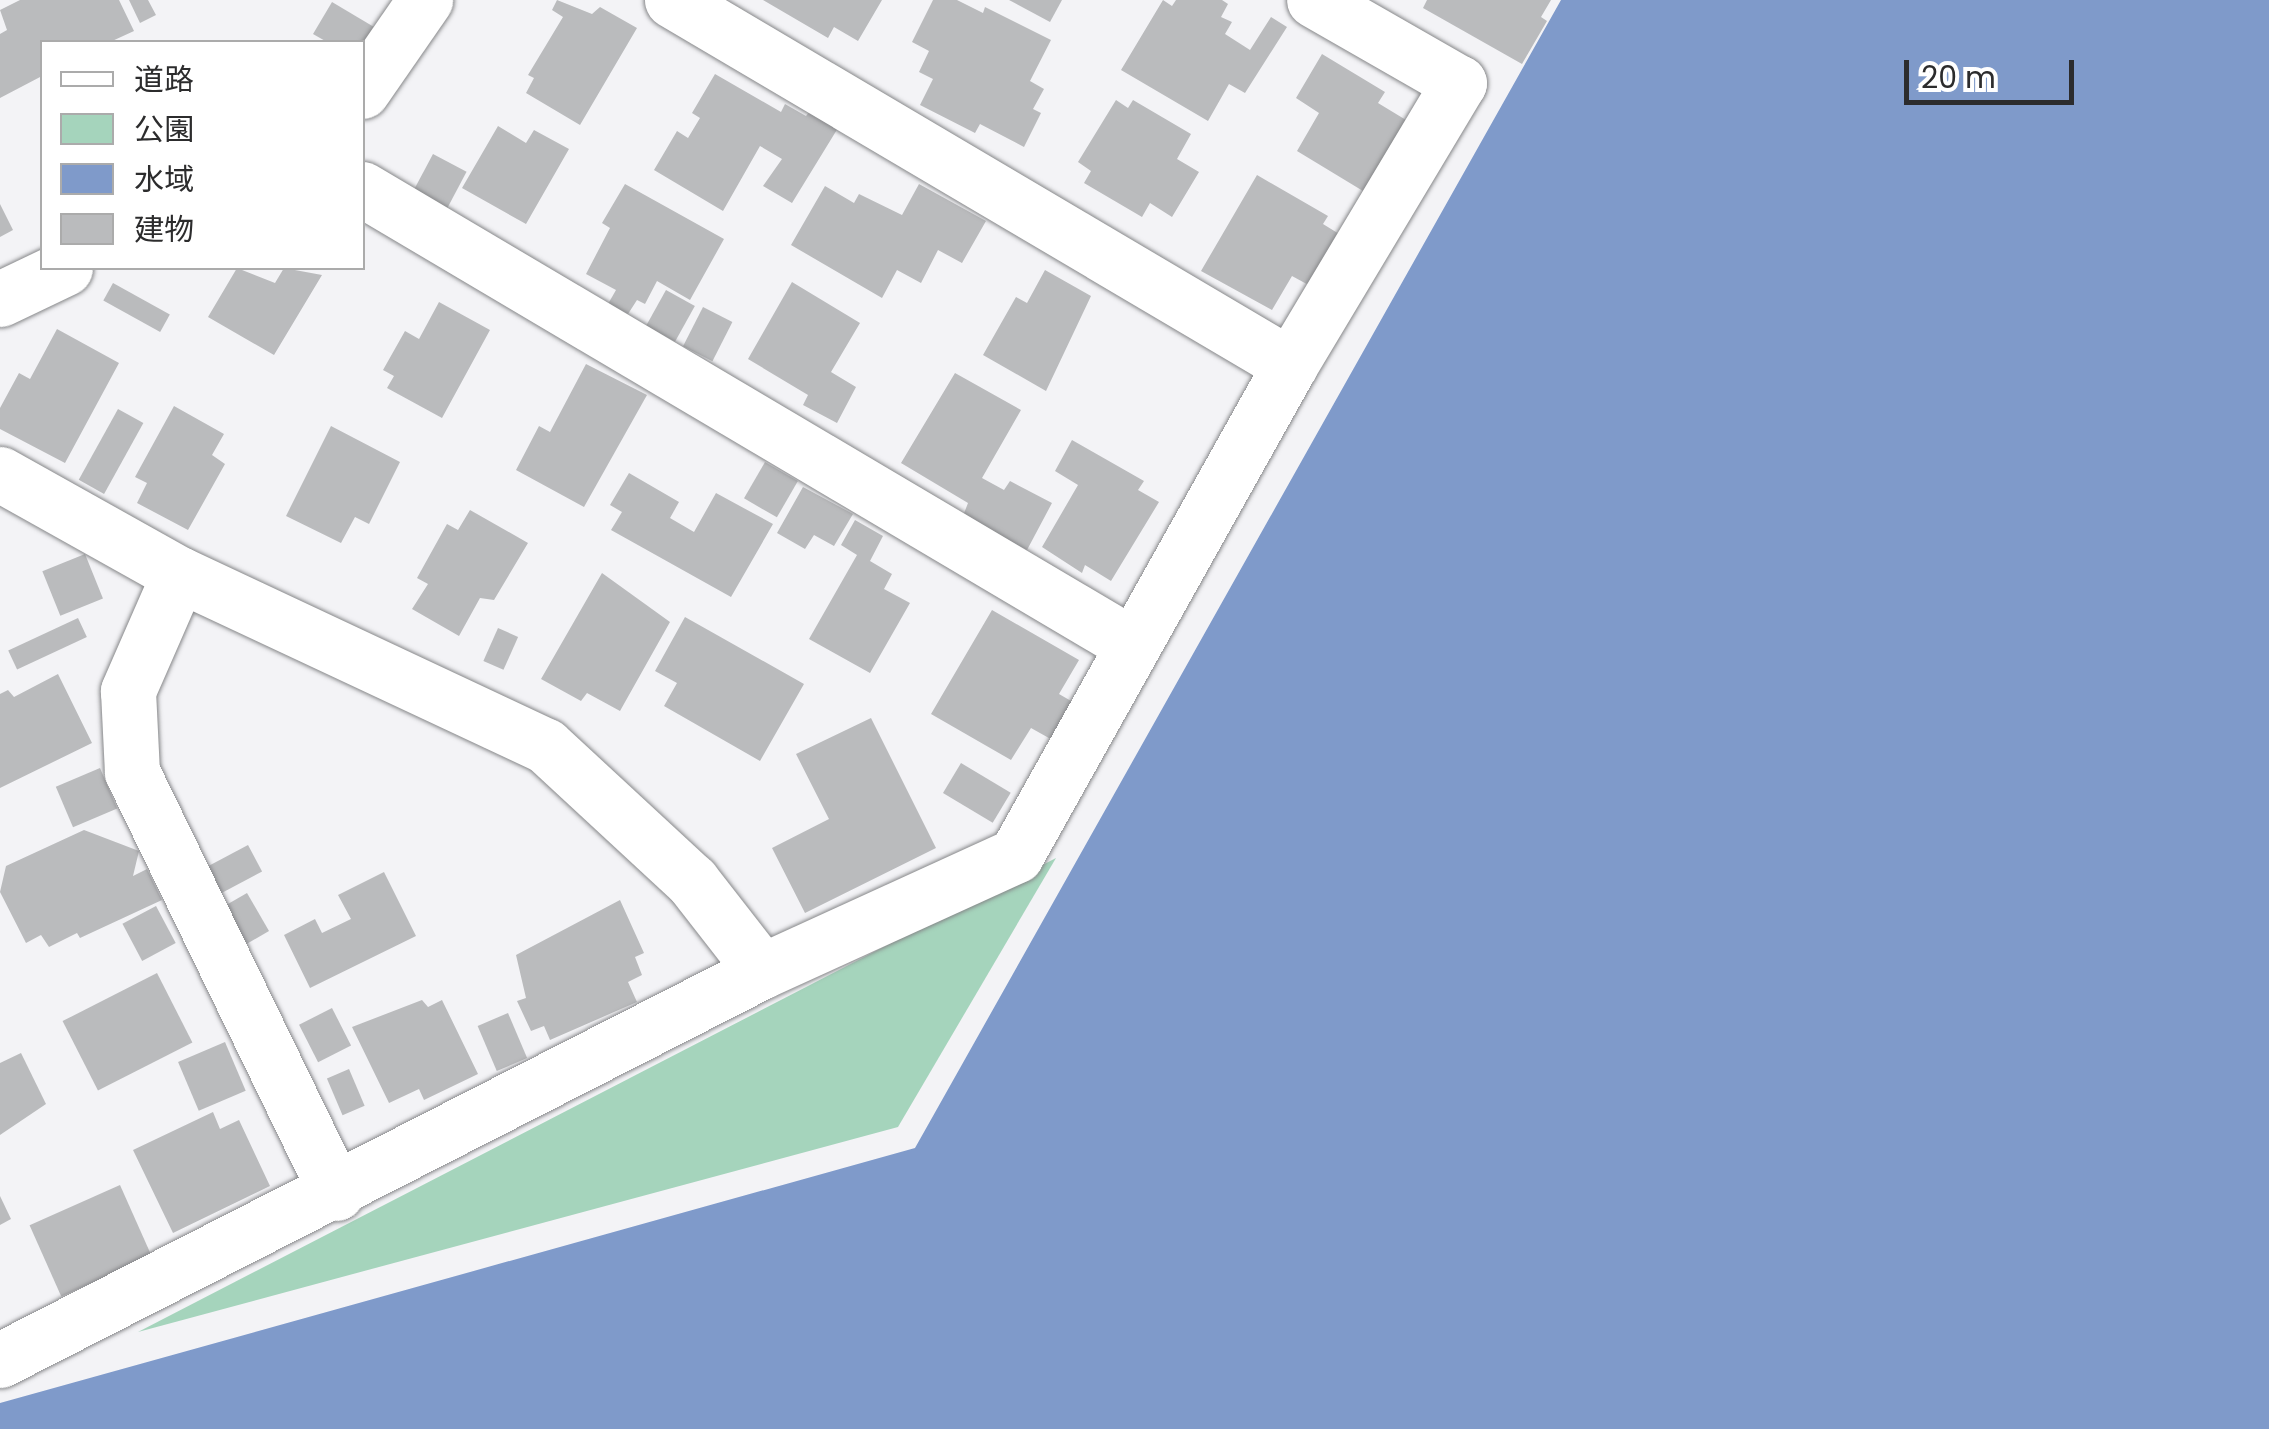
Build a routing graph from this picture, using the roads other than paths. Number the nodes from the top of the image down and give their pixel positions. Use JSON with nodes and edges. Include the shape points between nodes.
{"nodes":[{"id":1,"x":424,"y":0,"type":"edge"},
{"id":2,"x":672,"y":0,"type":"edge"},
{"id":3,"x":1314,"y":0,"type":"edge"},
{"id":4,"x":365,"y":88,"type":"edge"},
{"id":5,"x":365,"y":191,"type":"edge"},
{"id":6,"x":61,"y":270,"type":"edge"},
{"id":7,"x":0,"y":298,"type":"edge"},
{"id":8,"x":1290,"y":366,"type":"junction"},
{"id":9,"x":0,"y":474,"type":"edge"},
{"id":10,"x":179,"y":574,"type":"junction"},
{"id":11,"x":1131,"y":644,"type":"junction"},
{"id":12,"x":762,"y":971,"type":"junction"},
{"id":13,"x":336,"y":1193,"type":"junction"},
{"id":14,"x":0,"y":1360,"type":"edge"}],
"edges":[{"from":1,"to":4,"type":"street"},
{"from":2,"to":8,"type":"street"},
{"from":3,"to":8,"type":"street","via":[[1458,83]]},
{"from":5,"to":11,"type":"street"},
{"from":6,"to":7,"type":"street"},
{"from":8,"to":11,"type":"street"},
{"from":9,"to":10,"type":"street"},
{"from":10,"to":12,"type":"street","via":[[546,746],[692,881]]},
{"from":10,"to":13,"type":"street","via":[[128,692],[132,772]]},
{"from":11,"to":12,"type":"street","via":[[1016,855]]},
{"from":12,"to":13,"type":"street"},
{"from":13,"to":14,"type":"street"}]}
